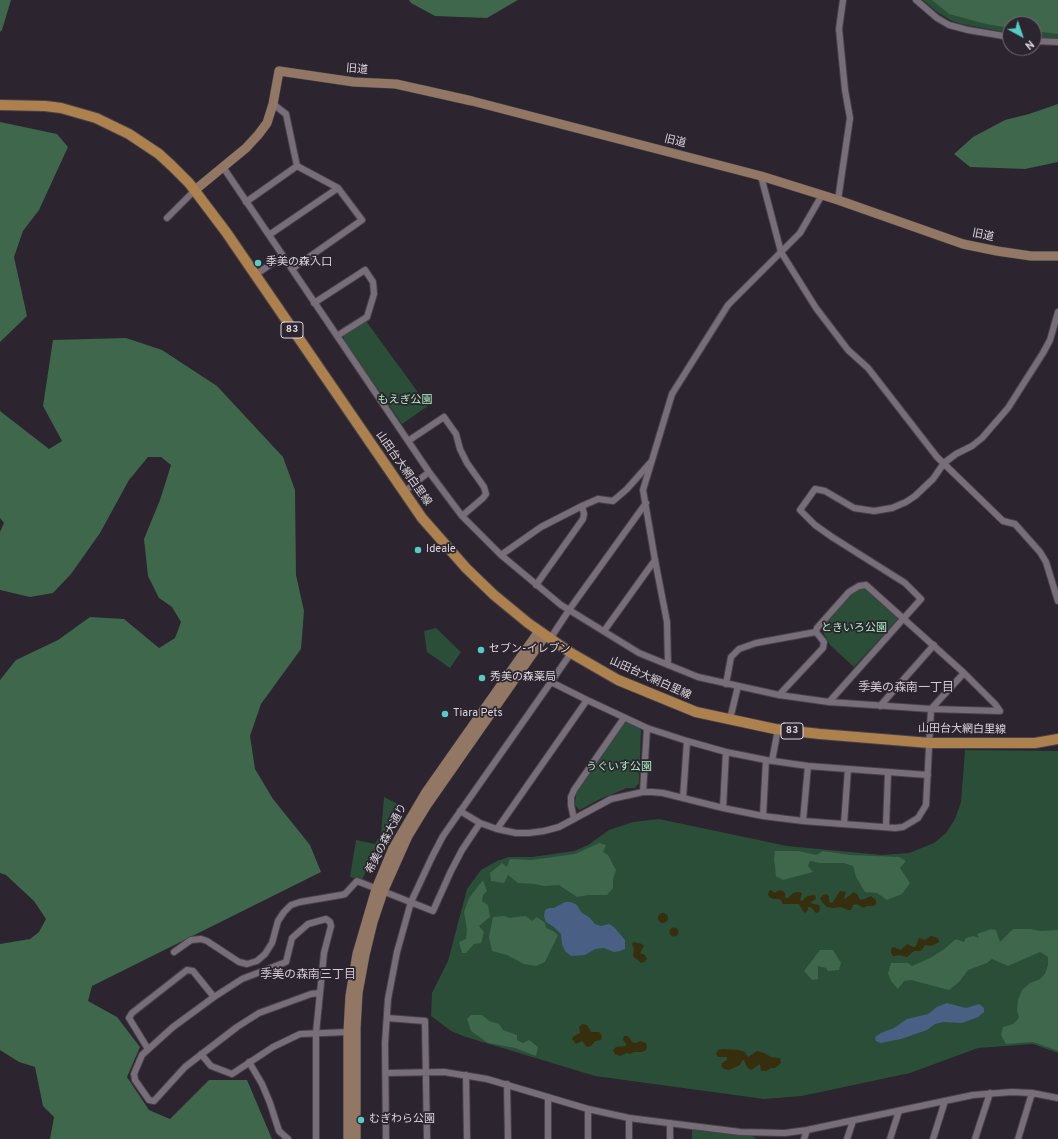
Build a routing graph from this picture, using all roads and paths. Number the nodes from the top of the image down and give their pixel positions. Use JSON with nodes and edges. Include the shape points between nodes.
{"nodes":[{"id":1,"x":843,"y":0,"type":"edge"},
{"id":2,"x":916,"y":0,"type":"edge"},
{"id":3,"x":1002,"y":36,"type":"edge"},
{"id":4,"x":1042,"y":41,"type":"edge"},
{"id":5,"x":1058,"y":42,"type":"edge"},
{"id":6,"x":273,"y":104,"type":"junction"},
{"id":7,"x":0,"y":105,"type":"edge"},
{"id":8,"x":298,"y":166,"type":"junction"},
{"id":9,"x":223,"y":167,"type":"junction"},
{"id":10,"x":761,"y":176,"type":"junction"},
{"id":11,"x":338,"y":188,"type":"junction"},
{"id":12,"x":195,"y":190,"type":"junction"},
{"id":13,"x":822,"y":195,"type":"junction"},
{"id":14,"x":838,"y":200,"type":"junction"},
{"id":15,"x":246,"y":202,"type":"junction"},
{"id":16,"x":167,"y":218,"type":"dead end"},
{"id":17,"x":269,"y":235,"type":"junction"},
{"id":18,"x":781,"y":252,"type":"junction"},
{"id":19,"x":283,"y":256,"type":"junction"},
{"id":20,"x":1058,"y":256,"type":"edge"},
{"id":21,"x":292,"y":269,"type":"junction"},
{"id":22,"x":255,"y":275,"type":"junction"},
{"id":23,"x":314,"y":303,"type":"junction"},
{"id":24,"x":1058,"y":312,"type":"edge"},
{"id":25,"x":337,"y":336,"type":"junction"},
{"id":26,"x":408,"y":441,"type":"junction"},
{"id":27,"x":652,"y":462,"type":"junction"},
{"id":28,"x":944,"y":464,"type":"junction"},
{"id":29,"x":429,"y":472,"type":"junction"},
{"id":30,"x":638,"y":477,"type":"junction"},
{"id":31,"x":645,"y":483,"type":"junction"},
{"id":32,"x":404,"y":492,"type":"junction"},
{"id":33,"x":646,"y":503,"type":"junction"},
{"id":34,"x":582,"y":506,"type":"junction"},
{"id":35,"x":462,"y":516,"type":"junction"},
{"id":36,"x":501,"y":555,"type":"junction"},
{"id":37,"x":654,"y":560,"type":"junction"},
{"id":38,"x":536,"y":585,"type":"junction"},
{"id":39,"x":1058,"y":601,"type":"edge"},
{"id":40,"x":569,"y":610,"type":"junction"},
{"id":41,"x":904,"y":618,"type":"junction"},
{"id":42,"x":604,"y":631,"type":"junction"},
{"id":43,"x":816,"y":632,"type":"junction"},
{"id":44,"x":545,"y":635,"type":"junction"},
{"id":45,"x":934,"y":645,"type":"junction"},
{"id":46,"x":571,"y":653,"type":"junction"},
{"id":47,"x":668,"y":665,"type":"junction"},
{"id":48,"x":964,"y":673,"type":"junction"},
{"id":49,"x":551,"y":682,"type":"junction"},
{"id":50,"x":726,"y":684,"type":"junction"},
{"id":51,"x":738,"y":686,"type":"junction"},
{"id":52,"x":779,"y":695,"type":"junction"},
{"id":53,"x":587,"y":700,"type":"junction"},
{"id":54,"x":829,"y":702,"type":"junction"},
{"id":55,"x":880,"y":706,"type":"junction"},
{"id":56,"x":932,"y":709,"type":"junction"},
{"id":57,"x":624,"y":718,"type":"junction"},
{"id":58,"x":730,"y":719,"type":"junction"},
{"id":59,"x":647,"y":728,"type":"junction"},
{"id":60,"x":778,"y":729,"type":"junction"},
{"id":61,"x":1058,"y":739,"type":"edge"},
{"id":62,"x":687,"y":741,"type":"junction"},
{"id":63,"x":930,"y":743,"type":"junction"},
{"id":64,"x":726,"y":752,"type":"junction"},
{"id":65,"x":769,"y":761,"type":"junction"},
{"id":66,"x":808,"y":766,"type":"junction"},
{"id":67,"x":848,"y":769,"type":"junction"},
{"id":68,"x":888,"y":772,"type":"junction"},
{"id":69,"x":928,"y":775,"type":"junction"},
{"id":70,"x":643,"y":792,"type":"junction"},
{"id":71,"x":683,"y":798,"type":"junction"},
{"id":72,"x":723,"y":808,"type":"junction"},
{"id":73,"x":460,"y":811,"type":"junction"},
{"id":74,"x":763,"y":816,"type":"junction"},
{"id":75,"x":574,"y":819,"type":"junction"},
{"id":76,"x":803,"y":821,"type":"junction"},
{"id":77,"x":480,"y":823,"type":"junction"},
{"id":78,"x":844,"y":824,"type":"junction"},
{"id":79,"x":886,"y":827,"type":"junction"},
{"id":80,"x":496,"y":829,"type":"junction"},
{"id":81,"x":379,"y":890,"type":"junction"},
{"id":82,"x":411,"y":902,"type":"junction"},
{"id":83,"x":174,"y":952,"type":"dead end"},
{"id":84,"x":319,"y":993,"type":"junction"},
{"id":85,"x":214,"y":997,"type":"junction"},
{"id":86,"x":387,"y":1018,"type":"junction"},
{"id":87,"x":348,"y":1032,"type":"junction"},
{"id":88,"x":316,"y":1033,"type":"junction"},
{"id":89,"x":148,"y":1049,"type":"junction"},
{"id":90,"x":201,"y":1054,"type":"junction"},
{"id":91,"x":249,"y":1062,"type":"junction"},
{"id":92,"x":426,"y":1072,"type":"junction"},
{"id":93,"x":386,"y":1073,"type":"junction"},
{"id":94,"x":466,"y":1075,"type":"junction"},
{"id":95,"x":507,"y":1084,"type":"junction"},
{"id":96,"x":990,"y":1093,"type":"junction"},
{"id":97,"x":1032,"y":1093,"type":"junction"},
{"id":98,"x":548,"y":1096,"type":"junction"},
{"id":99,"x":1058,"y":1098,"type":"edge"},
{"id":100,"x":945,"y":1101,"type":"junction"},
{"id":101,"x":588,"y":1109,"type":"junction"},
{"id":102,"x":899,"y":1111,"type":"junction"},
{"id":103,"x":628,"y":1118,"type":"junction"},
{"id":104,"x":853,"y":1121,"type":"junction"},
{"id":105,"x":670,"y":1123,"type":"junction"},
{"id":106,"x":807,"y":1130,"type":"junction"},
{"id":107,"x":763,"y":1136,"type":"edge"},
{"id":108,"x":288,"y":1139,"type":"edge"},
{"id":109,"x":316,"y":1139,"type":"edge"},
{"id":110,"x":348,"y":1139,"type":"edge"},
{"id":111,"x":356,"y":1139,"type":"edge"},
{"id":112,"x":386,"y":1139,"type":"edge"},
{"id":113,"x":427,"y":1139,"type":"edge"},
{"id":114,"x":467,"y":1139,"type":"edge"},
{"id":115,"x":508,"y":1139,"type":"edge"},
{"id":116,"x":548,"y":1139,"type":"edge"},
{"id":117,"x":588,"y":1139,"type":"edge"},
{"id":118,"x":629,"y":1139,"type":"edge"},
{"id":119,"x":670,"y":1139,"type":"edge"},
{"id":120,"x":804,"y":1139,"type":"edge"},
{"id":121,"x":847,"y":1139,"type":"edge"},
{"id":122,"x":890,"y":1139,"type":"edge"},
{"id":123,"x":932,"y":1139,"type":"edge"},
{"id":124,"x":976,"y":1139,"type":"edge"},
{"id":125,"x":1018,"y":1139,"type":"edge"}],
"edges":[{"from":1,"to":14,"type":"street","via":[[839,29],[850,118]]},
{"from":2,"to":3,"type":"street","via":[[949,25]]},
{"from":4,"to":5,"type":"street"},
{"from":6,"to":8,"type":"street","via":[[286,114]]},
{"from":6,"to":9,"type":"street","via":[[267,123],[258,135]]},
{"from":6,"to":10,"type":"street","name":"旧道","via":[[280,71],[354,82],[396,84],[472,101]]},
{"from":7,"to":12,"type":"main road","name":"山田台大網白里線","number":"83","via":[[61,108],[96,118],[134,137],[159,154]]},
{"from":8,"to":11,"type":"street"},
{"from":8,"to":15,"type":"street"},
{"from":9,"to":12,"type":"street"},
{"from":9,"to":15,"type":"street"},
{"from":10,"to":13,"type":"street","name":"旧道"},
{"from":10,"to":18,"type":"street"},
{"from":11,"to":17,"type":"street"},
{"from":11,"to":21,"type":"street","via":[[362,220]]},
{"from":12,"to":16,"type":"street"},
{"from":12,"to":22,"type":"main road","name":"山田台大網白里線","number":"83"},
{"from":13,"to":14,"type":"street","name":"旧道"},
{"from":13,"to":18,"type":"street","via":[[800,233]]},
{"from":14,"to":20,"type":"street","name":"旧道","via":[[963,244],[1031,256]]},
{"from":15,"to":17,"type":"street"},
{"from":17,"to":19,"type":"street"},
{"from":18,"to":27,"type":"street","via":[[728,305],[690,364],[672,394]]},
{"from":18,"to":28,"type":"street","via":[[816,308],[848,350],[868,368]]},
{"from":19,"to":21,"type":"street"},
{"from":19,"to":22,"type":"street"},
{"from":21,"to":23,"type":"street"},
{"from":22,"to":32,"type":"main road","name":"山田台大網白里線","number":"83"},
{"from":23,"to":25,"type":"street"},
{"from":23,"to":25,"type":"street","via":[[365,270],[373,282],[374,294],[366,317]]},
{"from":24,"to":28,"type":"street","via":[[1050,340],[1008,408],[982,438]]},
{"from":25,"to":26,"type":"street"},
{"from":26,"to":29,"type":"street"},
{"from":26,"to":35,"type":"street","via":[[444,417],[456,434],[460,449],[486,494]]},
{"from":27,"to":30,"type":"street"},
{"from":27,"to":31,"type":"street"},
{"from":28,"to":39,"type":"street","via":[[1003,521],[1015,524],[1040,552],[1046,562]]},
{"from":28,"to":41,"type":"street","via":[[915,496],[892,508],[874,511],[854,508],[825,491],[815,489],[800,510],[832,537],[905,582],[921,599]]},
{"from":29,"to":32,"type":"street"},
{"from":29,"to":35,"type":"street"},
{"from":30,"to":31,"type":"street","via":[[644,478]]},
{"from":30,"to":34,"type":"street","via":[[614,501],[598,499]]},
{"from":31,"to":33,"type":"street","via":[[643,490]]},
{"from":32,"to":44,"type":"main road","name":"山田台大網白里線","number":"83","via":[[422,518],[466,568],[500,601]]},
{"from":33,"to":37,"type":"street"},
{"from":33,"to":40,"type":"street"},
{"from":34,"to":36,"type":"street","via":[[541,527]]},
{"from":34,"to":38,"type":"street","via":[[583,519]]},
{"from":35,"to":36,"type":"street"},
{"from":36,"to":38,"type":"street"},
{"from":37,"to":42,"type":"street"},
{"from":37,"to":47,"type":"street","via":[[667,622]]},
{"from":38,"to":40,"type":"street"},
{"from":40,"to":42,"type":"street"},
{"from":40,"to":44,"type":"street"},
{"from":41,"to":43,"type":"street","via":[[866,585],[859,586],[849,592]]},
{"from":41,"to":45,"type":"street"},
{"from":41,"to":54,"type":"street"},
{"from":42,"to":47,"type":"street","via":[[639,653]]},
{"from":43,"to":50,"type":"street","via":[[756,643],[739,649],[731,657]]},
{"from":43,"to":52,"type":"street","via":[[824,642],[823,648]]},
{"from":44,"to":46,"type":"main road","name":"山田台大網白里線","number":"83"},
{"from":44,"to":81,"type":"street","name":"希美の森大通り","via":[[458,754],[408,836]]},
{"from":45,"to":48,"type":"street"},
{"from":45,"to":55,"type":"street"},
{"from":46,"to":49,"type":"street"},
{"from":46,"to":58,"type":"main road","name":"山田台大網白里線","number":"83","via":[[618,680],[696,712]]},
{"from":47,"to":50,"type":"street","via":[[698,677]]},
{"from":48,"to":56,"type":"street"},
{"from":48,"to":56,"type":"street","via":[[1000,711]]},
{"from":49,"to":53,"type":"street"},
{"from":49,"to":73,"type":"street"},
{"from":50,"to":51,"type":"street"},
{"from":51,"to":52,"type":"street"},
{"from":51,"to":58,"type":"street"},
{"from":52,"to":54,"type":"street"},
{"from":53,"to":57,"type":"street"},
{"from":53,"to":80,"type":"street"},
{"from":54,"to":55,"type":"street"},
{"from":55,"to":56,"type":"street"},
{"from":56,"to":63,"type":"street"},
{"from":57,"to":59,"type":"street"},
{"from":57,"to":75,"type":"street","via":[[574,790],[571,797]]},
{"from":58,"to":60,"type":"main road","name":"山田台大網白里線","number":"83"},
{"from":59,"to":62,"type":"street"},
{"from":59,"to":70,"type":"street"},
{"from":60,"to":63,"type":"main road","name":"山田台大網白里線","number":"83"},
{"from":60,"to":65,"type":"street"},
{"from":61,"to":63,"type":"main road","name":"山田台大網白里線","number":"83","via":[[1035,743]]},
{"from":62,"to":64,"type":"street"},
{"from":62,"to":71,"type":"street"},
{"from":63,"to":69,"type":"street"},
{"from":64,"to":65,"type":"street"},
{"from":64,"to":72,"type":"street"},
{"from":65,"to":66,"type":"street"},
{"from":65,"to":74,"type":"street"},
{"from":66,"to":67,"type":"street"},
{"from":66,"to":76,"type":"street"},
{"from":67,"to":68,"type":"street"},
{"from":67,"to":78,"type":"street"},
{"from":68,"to":69,"type":"street"},
{"from":68,"to":79,"type":"street"},
{"from":69,"to":79,"type":"street","via":[[926,805],[918,818],[903,827]]},
{"from":70,"to":71,"type":"street"},
{"from":70,"to":75,"type":"street","via":[[611,799]]},
{"from":71,"to":72,"type":"street"},
{"from":72,"to":74,"type":"street"},
{"from":73,"to":77,"type":"street"},
{"from":73,"to":82,"type":"street","via":[[432,857]]},
{"from":74,"to":76,"type":"street"},
{"from":75,"to":80,"type":"street","via":[[544,832],[516,833]]},
{"from":76,"to":78,"type":"street"},
{"from":77,"to":80,"type":"street"},
{"from":77,"to":82,"type":"street","via":[[462,850],[433,911]]},
{"from":78,"to":79,"type":"street"},
{"from":81,"to":82,"type":"street"},
{"from":81,"to":83,"type":"street","via":[[357,881],[346,894],[291,905],[278,920],[272,943],[265,954],[247,964],[239,962],[201,939],[192,940]]},
{"from":81,"to":87,"type":"street","name":"希美の森大通り","via":[[357,954],[350,996]]},
{"from":81,"to":111,"type":"street","name":"希美の森大通り","via":[[358,993]]},
{"from":82,"to":86,"type":"street","via":[[395,959]]},
{"from":84,"to":85,"type":"street","via":[[324,953],[331,926],[326,919],[308,924],[292,938],[286,962],[242,979]]},
{"from":84,"to":88,"type":"street"},
{"from":84,"to":90,"type":"street","via":[[259,1013]]},
{"from":85,"to":89,"type":"street"},
{"from":85,"to":89,"type":"street","via":[[193,971],[187,970],[132,1013],[129,1018]]},
{"from":86,"to":92,"type":"street","via":[[425,1021]]},
{"from":86,"to":93,"type":"street"},
{"from":87,"to":88,"type":"street"},
{"from":87,"to":110,"type":"street","name":"希美の森大通り"},
{"from":88,"to":91,"type":"street","via":[[300,1034]]},
{"from":88,"to":109,"type":"street"},
{"from":89,"to":90,"type":"street","via":[[142,1055],[134,1074],[135,1080],[149,1100],[154,1101],[185,1067]]},
{"from":90,"to":91,"type":"street","via":[[212,1066],[232,1074]]},
{"from":91,"to":108,"type":"street","via":[[270,1103],[278,1131]]},
{"from":92,"to":93,"type":"street"},
{"from":92,"to":94,"type":"street"},
{"from":92,"to":113,"type":"street"},
{"from":93,"to":112,"type":"street"},
{"from":94,"to":95,"type":"street"},
{"from":94,"to":114,"type":"street"},
{"from":95,"to":98,"type":"street"},
{"from":95,"to":115,"type":"street"},
{"from":96,"to":97,"type":"street"},
{"from":96,"to":100,"type":"street"},
{"from":96,"to":124,"type":"street"},
{"from":97,"to":99,"type":"street"},
{"from":97,"to":125,"type":"street"},
{"from":98,"to":101,"type":"street"},
{"from":98,"to":116,"type":"street"},
{"from":100,"to":102,"type":"street"},
{"from":100,"to":123,"type":"street"},
{"from":101,"to":103,"type":"street"},
{"from":101,"to":117,"type":"street"},
{"from":102,"to":104,"type":"street"},
{"from":102,"to":122,"type":"street"},
{"from":103,"to":105,"type":"street"},
{"from":103,"to":118,"type":"street"},
{"from":104,"to":106,"type":"street"},
{"from":104,"to":121,"type":"street"},
{"from":105,"to":107,"type":"street"},
{"from":105,"to":119,"type":"street"},
{"from":106,"to":107,"type":"street"},
{"from":106,"to":120,"type":"street"}]}
